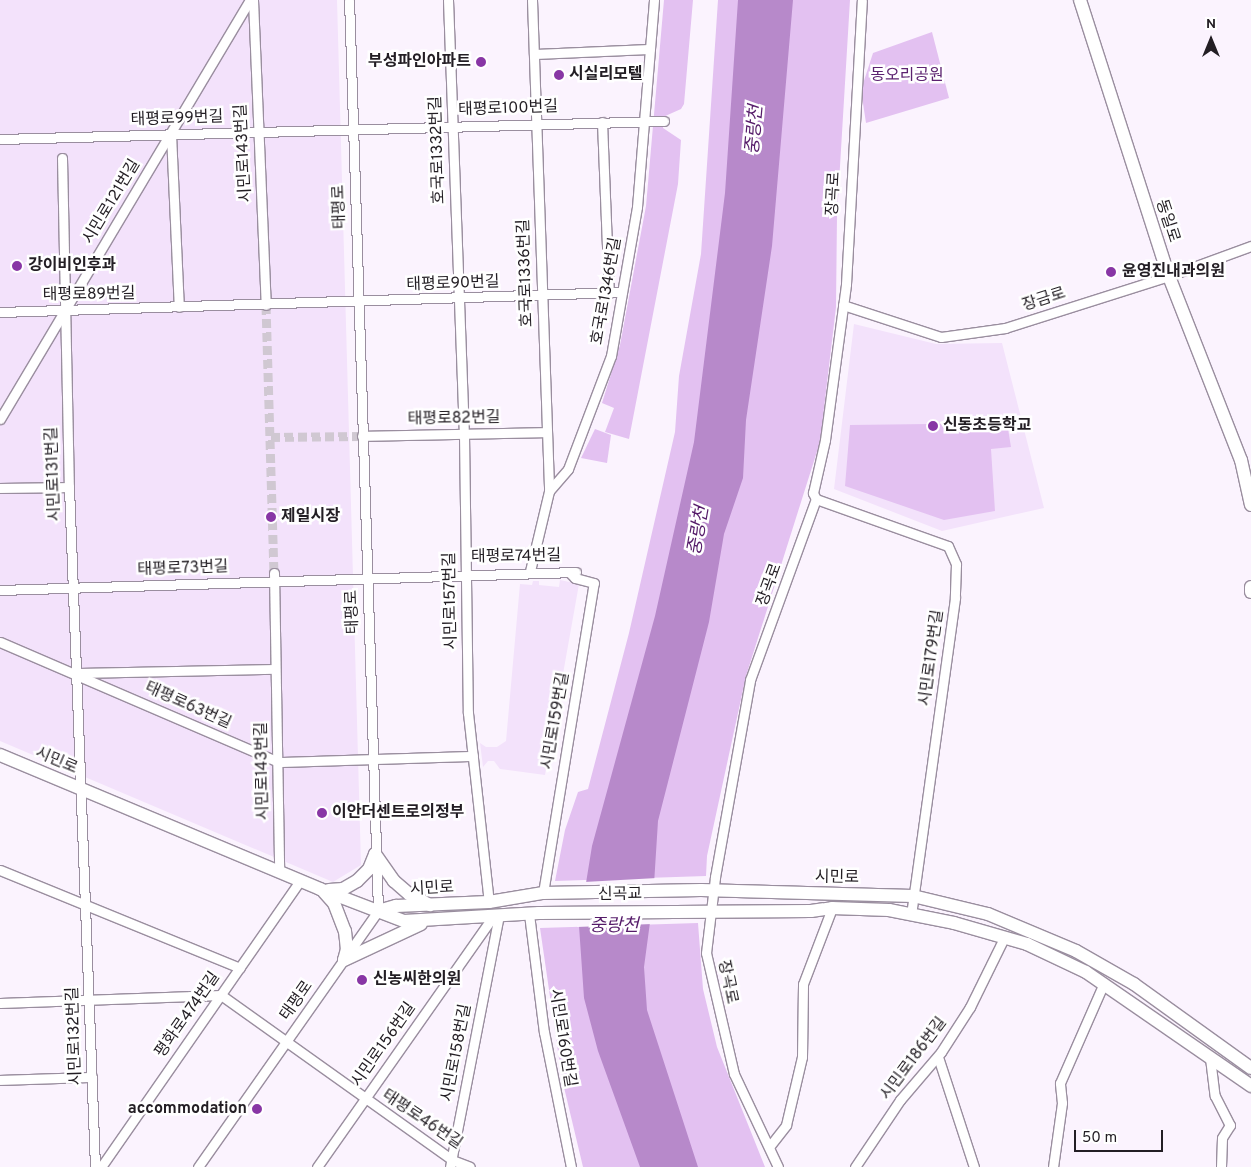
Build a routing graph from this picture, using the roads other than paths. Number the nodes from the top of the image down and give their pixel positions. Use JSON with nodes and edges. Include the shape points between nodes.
{"nodes":[{"id":1,"x":251,"y":0,"type":"edge"},
{"id":2,"x":348,"y":0,"type":"edge"},
{"id":3,"x":448,"y":0,"type":"edge"},
{"id":4,"x":532,"y":0,"type":"edge"},
{"id":5,"x":654,"y":0,"type":"edge"},
{"id":6,"x":862,"y":0,"type":"edge"},
{"id":7,"x":1080,"y":0,"type":"edge"},
{"id":8,"x":650,"y":49,"type":"junction"},
{"id":9,"x":534,"y":54,"type":"junction"},
{"id":10,"x":645,"y":120,"type":"junction"},
{"id":11,"x":664,"y":121,"type":"dead end"},
{"id":12,"x":602,"y":122,"type":"junction"},
{"id":13,"x":536,"y":124,"type":"junction"},
{"id":14,"x":452,"y":126,"type":"junction"},
{"id":15,"x":352,"y":129,"type":"junction"},
{"id":16,"x":257,"y":131,"type":"junction"},
{"id":17,"x":170,"y":134,"type":"junction"},
{"id":18,"x":0,"y":139,"type":"edge"},
{"id":19,"x":62,"y":158,"type":"dead end"},
{"id":20,"x":1251,"y":246,"type":"edge"},
{"id":21,"x":1169,"y":276,"type":"junction"},
{"id":22,"x":622,"y":292,"type":"junction"},
{"id":23,"x":609,"y":293,"type":"junction"},
{"id":24,"x":542,"y":296,"type":"junction"},
{"id":25,"x":458,"y":299,"type":"junction"},
{"id":26,"x":358,"y":303,"type":"junction"},
{"id":27,"x":266,"y":305,"type":"junction"},
{"id":28,"x":843,"y":305,"type":"junction"},
{"id":29,"x":179,"y":307,"type":"junction"},
{"id":30,"x":64,"y":310,"type":"junction"},
{"id":31,"x":0,"y":312,"type":"edge"},
{"id":32,"x":0,"y":418,"type":"edge"},
{"id":33,"x":547,"y":432,"type":"junction"},
{"id":34,"x":464,"y":435,"type":"junction"},
{"id":35,"x":362,"y":436,"type":"junction"},
{"id":36,"x":69,"y":487,"type":"junction"},
{"id":37,"x":0,"y":488,"type":"edge"},
{"id":38,"x":549,"y":491,"type":"junction"},
{"id":39,"x":816,"y":499,"type":"junction"},
{"id":40,"x":1251,"y":505,"type":"edge"},
{"id":41,"x":530,"y":571,"type":"junction"},
{"id":42,"x":572,"y":572,"type":"joint"},
{"id":43,"x":466,"y":573,"type":"junction"},
{"id":44,"x":274,"y":577,"type":"junction"},
{"id":45,"x":366,"y":578,"type":"junction"},
{"id":46,"x":73,"y":587,"type":"junction"},
{"id":47,"x":1251,"y":587,"type":"edge"},
{"id":48,"x":0,"y":590,"type":"edge"},
{"id":49,"x":1251,"y":592,"type":"edge"},
{"id":50,"x":0,"y":642,"type":"edge"},
{"id":51,"x":276,"y":670,"type":"junction"},
{"id":52,"x":75,"y":673,"type":"junction"},
{"id":53,"x":0,"y":755,"type":"edge"},
{"id":54,"x":473,"y":756,"type":"junction"},
{"id":55,"x":372,"y":760,"type":"junction"},
{"id":56,"x":278,"y":762,"type":"junction"},
{"id":57,"x":79,"y":788,"type":"junction"},
{"id":58,"x":375,"y":854,"type":"junction"},
{"id":59,"x":0,"y":870,"type":"edge"},
{"id":60,"x":279,"y":872,"type":"junction"},
{"id":61,"x":300,"y":881,"type":"junction"},
{"id":62,"x":320,"y":889,"type":"junction"},
{"id":63,"x":707,"y":891,"type":"junction"},
{"id":64,"x":543,"y":893,"type":"junction"},
{"id":65,"x":913,"y":896,"type":"junction"},
{"id":66,"x":489,"y":902,"type":"junction"},
{"id":67,"x":84,"y":905,"type":"junction"},
{"id":68,"x":432,"y":905,"type":"junction"},
{"id":69,"x":832,"y":908,"type":"junction"},
{"id":70,"x":706,"y":910,"type":"junction"},
{"id":71,"x":378,"y":911,"type":"junction"},
{"id":72,"x":534,"y":913,"type":"junction"},
{"id":73,"x":911,"y":914,"type":"junction"},
{"id":74,"x":496,"y":916,"type":"junction"},
{"id":75,"x":432,"y":920,"type":"junction"},
{"id":76,"x":1004,"y":938,"type":"junction"},
{"id":77,"x":344,"y":960,"type":"junction"},
{"id":78,"x":240,"y":968,"type":"junction"},
{"id":79,"x":1104,"y":983,"type":"junction"},
{"id":80,"x":221,"y":995,"type":"junction"},
{"id":81,"x":89,"y":999,"type":"junction"},
{"id":82,"x":0,"y":1003,"type":"edge"},
{"id":83,"x":285,"y":1043,"type":"junction"},
{"id":84,"x":938,"y":1057,"type":"junction"},
{"id":85,"x":1210,"y":1058,"type":"junction"},
{"id":86,"x":1251,"y":1068,"type":"edge"},
{"id":87,"x":92,"y":1077,"type":"junction"},
{"id":88,"x":0,"y":1080,"type":"edge"},
{"id":89,"x":1251,"y":1086,"type":"edge"},
{"id":90,"x":365,"y":1099,"type":"junction"},
{"id":91,"x":769,"y":1146,"type":"junction"},
{"id":92,"x":451,"y":1163,"type":"edge"},
{"id":93,"x":95,"y":1167,"type":"edge"},
{"id":94,"x":101,"y":1167,"type":"edge"},
{"id":95,"x":198,"y":1167,"type":"edge"},
{"id":96,"x":317,"y":1167,"type":"edge"},
{"id":97,"x":470,"y":1167,"type":"edge"},
{"id":98,"x":571,"y":1167,"type":"edge"},
{"id":99,"x":778,"y":1167,"type":"edge"},
{"id":100,"x":855,"y":1167,"type":"edge"},
{"id":101,"x":974,"y":1167,"type":"edge"},
{"id":102,"x":1053,"y":1167,"type":"edge"},
{"id":103,"x":1221,"y":1167,"type":"edge"}],
"edges":[{"from":1,"to":16,"type":"street","name":"시민로143번길"},
{"from":1,"to":17,"type":"street","name":"시민로121번길"},
{"from":2,"to":15,"type":"street","name":"태평로"},
{"from":3,"to":14,"type":"street","name":"호국로1332번길"},
{"from":4,"to":9,"type":"street","name":"호국로1336번길"},
{"from":5,"to":8,"type":"street","name":"호국로1346번길"},
{"from":6,"to":28,"type":"street","name":"장곡로"},
{"from":7,"to":21,"type":"street","name":"동일로"},
{"from":8,"to":9,"type":"street"},
{"from":8,"to":10,"type":"street","name":"호국로1346번길"},
{"from":9,"to":13,"type":"street","name":"호국로1336번길"},
{"from":10,"to":11,"type":"street","name":"태평로100번길"},
{"from":10,"to":12,"type":"street","name":"태평로100번길"},
{"from":10,"to":22,"type":"street","name":"호국로1346번길","via":[[637,207]]},
{"from":12,"to":13,"type":"street","name":"태평로100번길"},
{"from":12,"to":23,"type":"street"},
{"from":13,"to":14,"type":"street","name":"태평로100번길"},
{"from":13,"to":24,"type":"street","name":"호국로1336번길"},
{"from":14,"to":15,"type":"street","name":"태평로100번길"},
{"from":14,"to":25,"type":"street","name":"호국로1332번길"},
{"from":15,"to":16,"type":"street","name":"태평로99번길"},
{"from":15,"to":26,"type":"street","name":"태평로"},
{"from":16,"to":17,"type":"street","name":"태평로99번길"},
{"from":16,"to":27,"type":"street","name":"시민로143번길"},
{"from":17,"to":18,"type":"street","name":"태평로99번길"},
{"from":17,"to":29,"type":"street"},
{"from":17,"to":30,"type":"street","name":"시민로121번길"},
{"from":19,"to":30,"type":"street","name":"시민로131번길"},
{"from":20,"to":21,"type":"street","name":"장금로"},
{"from":21,"to":28,"type":"street","name":"장금로","via":[[1005,328],[941,337]]},
{"from":21,"to":40,"type":"street","name":"동일로","via":[[1241,460]]},
{"from":22,"to":23,"type":"street","name":"태평로90번길"},
{"from":22,"to":38,"type":"street","name":"호국로1346번길","via":[[610,356],[568,469]]},
{"from":23,"to":24,"type":"street","name":"태평로90번길"},
{"from":24,"to":25,"type":"street","name":"태평로90번길"},
{"from":24,"to":33,"type":"street","name":"호국로1336번길"},
{"from":25,"to":26,"type":"street","name":"태평로90번길"},
{"from":25,"to":34,"type":"street","name":"시민로157번길"},
{"from":26,"to":27,"type":"street","name":"태평로89번길"},
{"from":26,"to":35,"type":"street","name":"태평로"},
{"from":27,"to":29,"type":"street","name":"태평로89번길"},
{"from":28,"to":39,"type":"street","name":"장곡로","via":[[825,440],[813,493]]},
{"from":29,"to":30,"type":"street","name":"태평로89번길"},
{"from":30,"to":31,"type":"street","name":"태평로89번길"},
{"from":30,"to":32,"type":"street","name":"시민로121번길"},
{"from":30,"to":36,"type":"street","name":"시민로131번길"},
{"from":33,"to":34,"type":"street","name":"태평로82번길"},
{"from":33,"to":38,"type":"street","name":"호국로1336번길"},
{"from":34,"to":35,"type":"street","name":"태평로82번길"},
{"from":34,"to":43,"type":"street","name":"시민로157번길"},
{"from":35,"to":45,"type":"street","name":"태평로"},
{"from":36,"to":37,"type":"street"},
{"from":36,"to":46,"type":"street","name":"시민로131번길"},
{"from":38,"to":41,"type":"street","name":"호국로1346번길"},
{"from":39,"to":63,"type":"street","name":"장곡로","via":[[750,680]]},
{"from":39,"to":65,"type":"street","name":"시민로179번길","via":[[948,546],[956,564],[955,598]]},
{"from":41,"to":42,"type":"street","name":"태평로74번길"},
{"from":41,"to":43,"type":"street","name":"태평로74번길"},
{"from":42,"to":64,"type":"street","name":"시민로159번길","via":[[575,578],[594,583]]},
{"from":43,"to":45,"type":"street","name":"태평로74번길"},
{"from":43,"to":54,"type":"street","name":"시민로157번길","via":[[468,713]]},
{"from":44,"to":45,"type":"street","name":"태평로73번길"},
{"from":44,"to":46,"type":"street","name":"태평로73번길"},
{"from":44,"to":51,"type":"street","name":"시민로143번길"},
{"from":45,"to":55,"type":"street","name":"태평로"},
{"from":46,"to":48,"type":"street","name":"태평로73번길"},
{"from":46,"to":52,"type":"street","name":"시민로131번길"},
{"from":47,"to":49,"type":"street"},
{"from":50,"to":52,"type":"street","name":"태평로63번길"},
{"from":51,"to":52,"type":"street"},
{"from":51,"to":56,"type":"street","name":"시민로143번길"},
{"from":52,"to":56,"type":"street","name":"태평로63번길"},
{"from":52,"to":57,"type":"street","name":"시민로131번길"},
{"from":53,"to":57,"type":"street","name":"시민로"},
{"from":54,"to":55,"type":"street","name":"태평로63번길"},
{"from":54,"to":66,"type":"street","name":"시민로157번길"},
{"from":55,"to":56,"type":"street","name":"태평로63번길"},
{"from":55,"to":58,"type":"street","name":"태평로"},
{"from":56,"to":60,"type":"street","name":"시민로143번길"},
{"from":57,"to":60,"type":"street","name":"시민로"},
{"from":57,"to":67,"type":"street","name":"시민로132번길"},
{"from":58,"to":62,"type":"street","via":[[369,869],[350,886],[333,891]]},
{"from":58,"to":68,"type":"street","via":[[383,868],[408,894]]},
{"from":58,"to":71,"type":"street","name":"태평로"},
{"from":59,"to":67,"type":"street"},
{"from":60,"to":61,"type":"street","name":"시민로"},
{"from":61,"to":62,"type":"street","name":"시민로"},
{"from":61,"to":78,"type":"street","name":"평화로474번길"},
{"from":62,"to":71,"type":"street","name":"시민로"},
{"from":62,"to":77,"type":"street","via":[[334,903],[345,931],[347,949]]},
{"from":63,"to":64,"type":"street","name":"시민로"},
{"from":63,"to":65,"type":"street","name":"시민로"},
{"from":63,"to":70,"type":"street","name":"장곡로"},
{"from":64,"to":66,"type":"street","name":"시민로"},
{"from":65,"to":73,"type":"street","name":"시민로179번길"},
{"from":65,"to":86,"type":"street","name":"시민로","via":[[988,914],[1076,951],[1134,984]]},
{"from":66,"to":68,"type":"street","name":"시민로"},
{"from":67,"to":78,"type":"street"},
{"from":67,"to":81,"type":"street","name":"시민로132번길"},
{"from":68,"to":71,"type":"street","name":"시민로","via":[[396,906]]},
{"from":69,"to":70,"type":"street","name":"시민로","via":[[811,911]]},
{"from":69,"to":73,"type":"street","name":"시민로"},
{"from":69,"to":91,"type":"street","via":[[803,984],[802,1057],[786,1125]]},
{"from":70,"to":72,"type":"street","name":"신곡교"},
{"from":70,"to":91,"type":"street","name":"장곡로","via":[[706,953],[714,999],[734,1074]]},
{"from":71,"to":75,"type":"street","name":"시민로","via":[[404,921]]},
{"from":71,"to":77,"type":"street","name":"태평로"},
{"from":72,"to":74,"type":"street","name":"시민로"},
{"from":72,"to":98,"type":"street","name":"시민로160번길","via":[[544,1032]]},
{"from":73,"to":76,"type":"street","name":"시민로"},
{"from":74,"to":75,"type":"street","name":"시민로"},
{"from":74,"to":90,"type":"street","name":"시민로156번길"},
{"from":74,"to":92,"type":"street","name":"시민로158번길"},
{"from":75,"to":77,"type":"street","via":[[398,932]]},
{"from":76,"to":79,"type":"street","name":"시민로","via":[[1049,953]]},
{"from":76,"to":84,"type":"street","name":"시민로186번길","via":[[970,1007]]},
{"from":77,"to":83,"type":"street","name":"태평로"},
{"from":78,"to":80,"type":"street","name":"평화로474번길"},
{"from":79,"to":85,"type":"street","name":"시민로"},
{"from":79,"to":102,"type":"street","via":[[1060,1083],[1062,1103]]},
{"from":80,"to":81,"type":"street"},
{"from":80,"to":83,"type":"street","name":"태평로46번길"},
{"from":80,"to":94,"type":"street","name":"평화로474번길"},
{"from":81,"to":82,"type":"street"},
{"from":81,"to":87,"type":"street","name":"시민로132번길"},
{"from":83,"to":90,"type":"street","name":"태평로46번길"},
{"from":83,"to":95,"type":"street","name":"태평로"},
{"from":84,"to":100,"type":"street","name":"시민로186번길","via":[[900,1100]]},
{"from":84,"to":101,"type":"street"},
{"from":85,"to":89,"type":"street","name":"시민로"},
{"from":85,"to":103,"type":"street","via":[[1215,1096],[1230,1125],[1222,1138]]},
{"from":87,"to":88,"type":"street"},
{"from":87,"to":93,"type":"street","name":"시민로132번길"},
{"from":90,"to":92,"type":"street","name":"태평로46번길"},
{"from":90,"to":96,"type":"street","name":"시민로156번길"},
{"from":91,"to":99,"type":"street","name":"장곡로"},
{"from":92,"to":97,"type":"street","name":"태평로46번길"}]}
